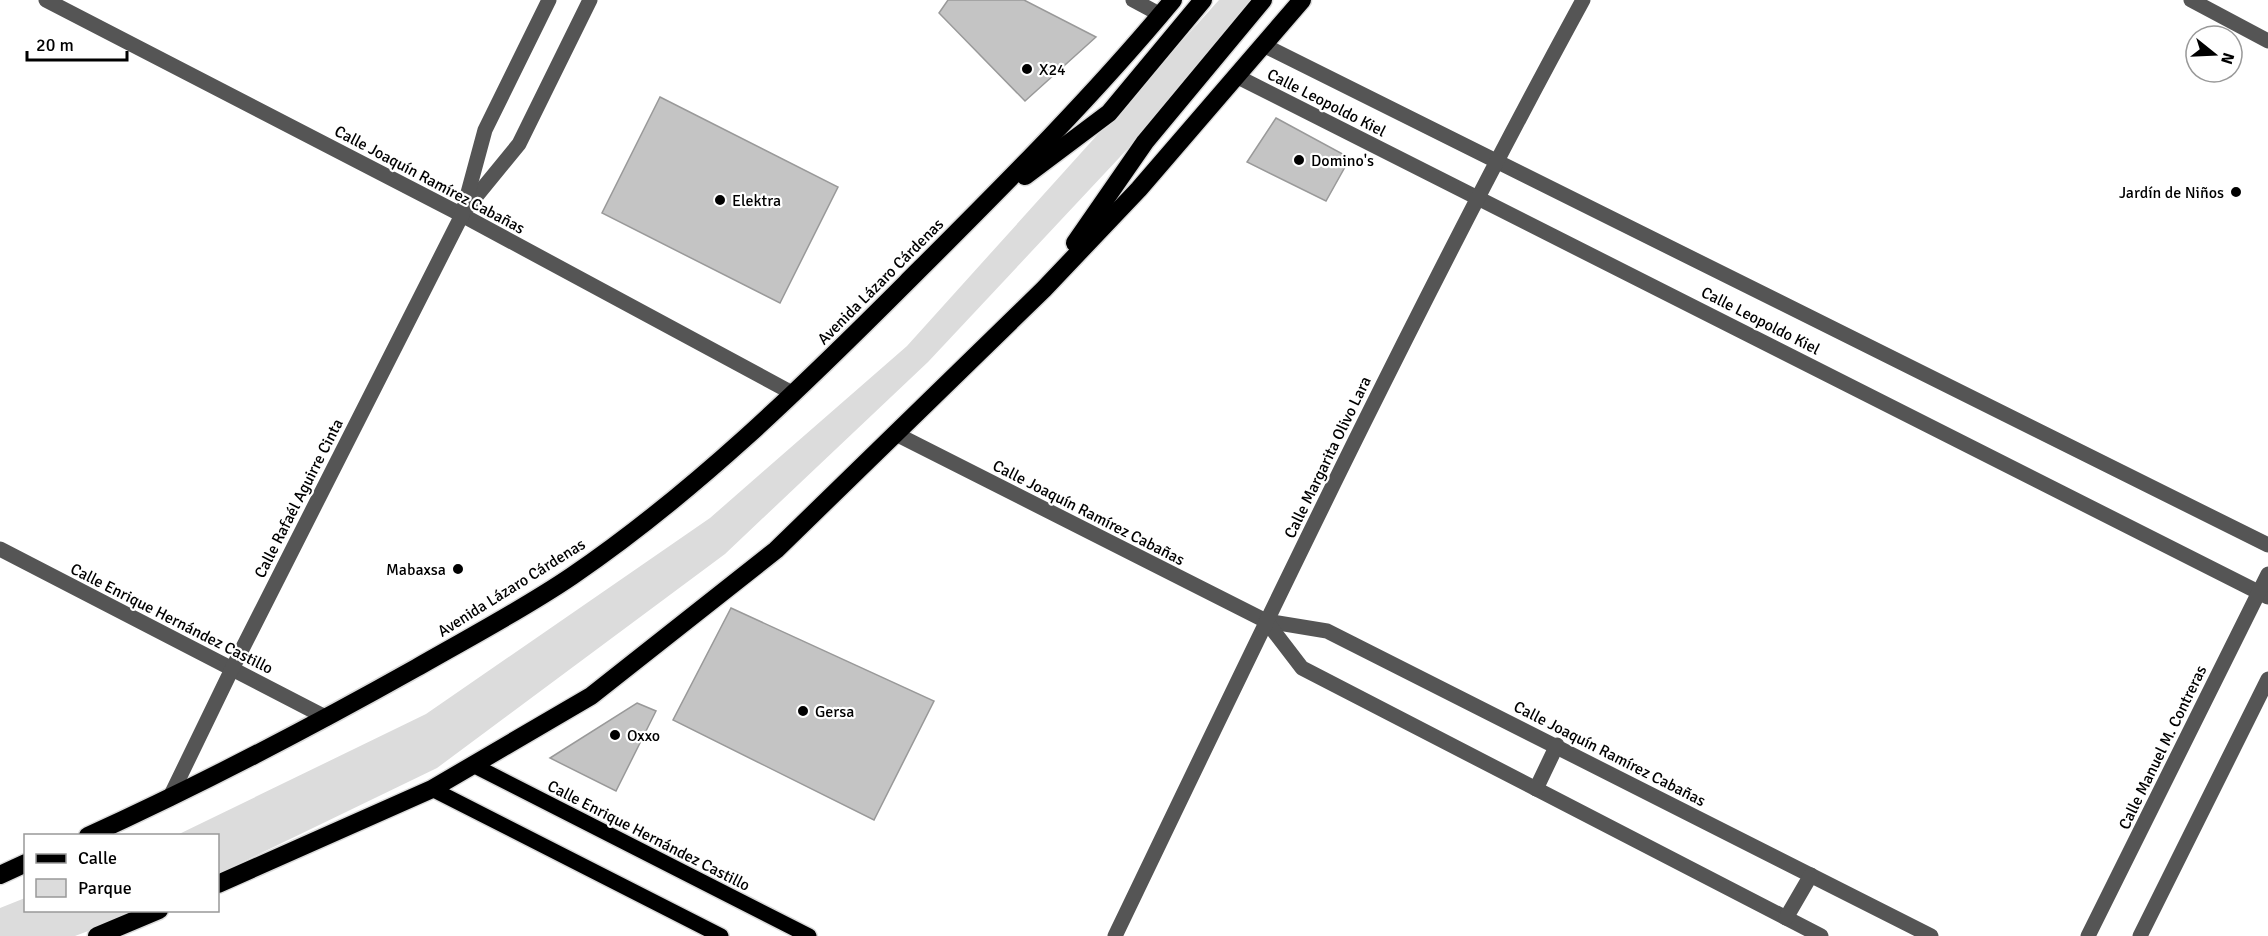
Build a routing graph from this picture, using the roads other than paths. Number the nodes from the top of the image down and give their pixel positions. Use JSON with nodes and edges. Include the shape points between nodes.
{"nodes":[{"id":1,"x":46,"y":0,"type":"edge"},
{"id":2,"x":549,"y":0,"type":"edge"},
{"id":3,"x":590,"y":0,"type":"edge"},
{"id":4,"x":1133,"y":0,"type":"edge"},
{"id":5,"x":1173,"y":0,"type":"edge"},
{"id":6,"x":1203,"y":0,"type":"edge"},
{"id":7,"x":1263,"y":0,"type":"edge"},
{"id":8,"x":1302,"y":0,"type":"edge"},
{"id":9,"x":1583,"y":0,"type":"edge"},
{"id":10,"x":2192,"y":0,"type":"edge"},
{"id":11,"x":1161,"y":15,"type":"junction"},
{"id":12,"x":2268,"y":40,"type":"edge"},
{"id":13,"x":1265,"y":46,"type":"junction"},
{"id":14,"x":1238,"y":77,"type":"junction"},
{"id":15,"x":1495,"y":160,"type":"junction"},
{"id":16,"x":1477,"y":197,"type":"junction"},
{"id":17,"x":975,"y":214,"type":"junction"},
{"id":18,"x":462,"y":215,"type":"junction"},
{"id":19,"x":1044,"y":289,"type":"junction"},
{"id":20,"x":794,"y":394,"type":"junction"},
{"id":21,"x":896,"y":434,"type":"junction"},
{"id":22,"x":2268,"y":545,"type":"edge"},
{"id":23,"x":0,"y":549,"type":"edge"},
{"id":24,"x":2268,"y":574,"type":"edge"},
{"id":25,"x":2263,"y":594,"type":"edge"},
{"id":26,"x":1266,"y":621,"type":"junction"},
{"id":27,"x":232,"y":669,"type":"junction"},
{"id":28,"x":2268,"y":679,"type":"edge"},
{"id":29,"x":327,"y":718,"type":"junction"},
{"id":30,"x":1557,"y":745,"type":"junction"},
{"id":31,"x":473,"y":765,"type":"junction"},
{"id":32,"x":432,"y":789,"type":"junction"},
{"id":33,"x":1536,"y":789,"type":"junction"},
{"id":34,"x":169,"y":799,"type":"junction"},
{"id":35,"x":92,"y":834,"type":"edge"},
{"id":36,"x":24,"y":864,"type":"edge"},
{"id":37,"x":0,"y":875,"type":"edge"},
{"id":38,"x":1811,"y":875,"type":"junction"},
{"id":39,"x":219,"y":884,"type":"edge"},
{"id":40,"x":154,"y":912,"type":"edge"},
{"id":41,"x":1786,"y":918,"type":"junction"},
{"id":42,"x":97,"y":936,"type":"edge"},
{"id":43,"x":721,"y":936,"type":"edge"},
{"id":44,"x":809,"y":936,"type":"edge"},
{"id":45,"x":1115,"y":936,"type":"edge"},
{"id":46,"x":1821,"y":936,"type":"edge"},
{"id":47,"x":1931,"y":936,"type":"edge"},
{"id":48,"x":2088,"y":936,"type":"edge"},
{"id":49,"x":2140,"y":936,"type":"edge"}],
"edges":[{"from":1,"to":18,"type":"street","name":"Calle Joaquín Ramírez Cabañas"},
{"from":2,"to":18,"type":"street","name":"Calle Rafaél Aguirre Cinta","via":[[485,130]]},
{"from":3,"to":18,"type":"street","name":"Calle Rafaél Aguirre Cinta","via":[[519,144]]},
{"from":4,"to":11,"type":"street"},
{"from":5,"to":11,"type":"highway","name":"Avenida Lázaro Cárdenas"},
{"from":6,"to":17,"type":"highway","name":"Avenida Lázaro Cárdenas","via":[[1109,113]]},
{"from":7,"to":19,"type":"highway","via":[[1146,142]]},
{"from":8,"to":13,"type":"highway"},
{"from":9,"to":15,"type":"street","name":"Calle Margarita Olivo Lara"},
{"from":10,"to":12,"type":"street"},
{"from":11,"to":17,"type":"highway","name":"Avenida Lázaro Cárdenas","via":[[1068,119]]},
{"from":13,"to":14,"type":"highway"},
{"from":13,"to":15,"type":"street","name":"Calle Leopoldo Kiel"},
{"from":14,"to":16,"type":"street","name":"Calle Leopoldo Kiel"},
{"from":14,"to":19,"type":"highway","via":[[1140,189]]},
{"from":15,"to":16,"type":"street","name":"Calle Margarita Olivo Lara"},
{"from":15,"to":22,"type":"street","name":"Calle Leopoldo Kiel"},
{"from":16,"to":25,"type":"street","name":"Calle Leopoldo Kiel"},
{"from":16,"to":26,"type":"street","name":"Calle Margarita Olivo Lara"},
{"from":17,"to":20,"type":"highway","name":"Avenida Lázaro Cárdenas"},
{"from":18,"to":20,"type":"street","name":"Calle Joaquín Ramírez Cabañas"},
{"from":18,"to":27,"type":"street","name":"Calle Rafaél Aguirre Cinta"},
{"from":19,"to":21,"type":"highway"},
{"from":20,"to":29,"type":"highway","name":"Avenida Lázaro Cárdenas","via":[[678,497],[571,577]]},
{"from":21,"to":26,"type":"street","name":"Calle Joaquín Ramírez Cabañas"},
{"from":21,"to":31,"type":"highway","via":[[776,550],[673,634],[591,696]]},
{"from":23,"to":27,"type":"street","name":"Calle Enrique Hernández Castillo"},
{"from":24,"to":25,"type":"street","name":"Calle Manuel M. Contreras"},
{"from":25,"to":48,"type":"street","name":"Calle Manuel M. Contreras"},
{"from":26,"to":30,"type":"street","name":"Calle Joaquín Ramírez Cabañas","via":[[1326,631]]},
{"from":26,"to":33,"type":"street","name":"Calle Joaquín Ramírez Cabañas","via":[[1302,668]]},
{"from":26,"to":45,"type":"street","name":"Calle Margarita Olivo Lara"},
{"from":27,"to":29,"type":"street","name":"Calle Enrique Hernández Castillo"},
{"from":27,"to":34,"type":"street","name":"Calle Rafaél Aguirre Cinta"},
{"from":28,"to":49,"type":"street"},
{"from":29,"to":34,"type":"highway","name":"Avenida Lázaro Cárdenas"},
{"from":30,"to":33,"type":"street"},
{"from":30,"to":38,"type":"street","name":"Calle Joaquín Ramírez Cabañas"},
{"from":31,"to":32,"type":"highway"},
{"from":31,"to":44,"type":"main road","name":"Calle Enrique Hernández Castillo"},
{"from":32,"to":39,"type":"highway"},
{"from":32,"to":43,"type":"main road"},
{"from":33,"to":41,"type":"street","name":"Calle Joaquín Ramírez Cabañas"},
{"from":34,"to":35,"type":"highway","name":"Avenida Lázaro Cárdenas"},
{"from":36,"to":37,"type":"highway"},
{"from":38,"to":41,"type":"street"},
{"from":38,"to":47,"type":"street","name":"Calle Joaquín Ramírez Cabañas"},
{"from":40,"to":42,"type":"highway"},
{"from":41,"to":46,"type":"street","name":"Calle Joaquín Ramírez Cabañas"}]}
